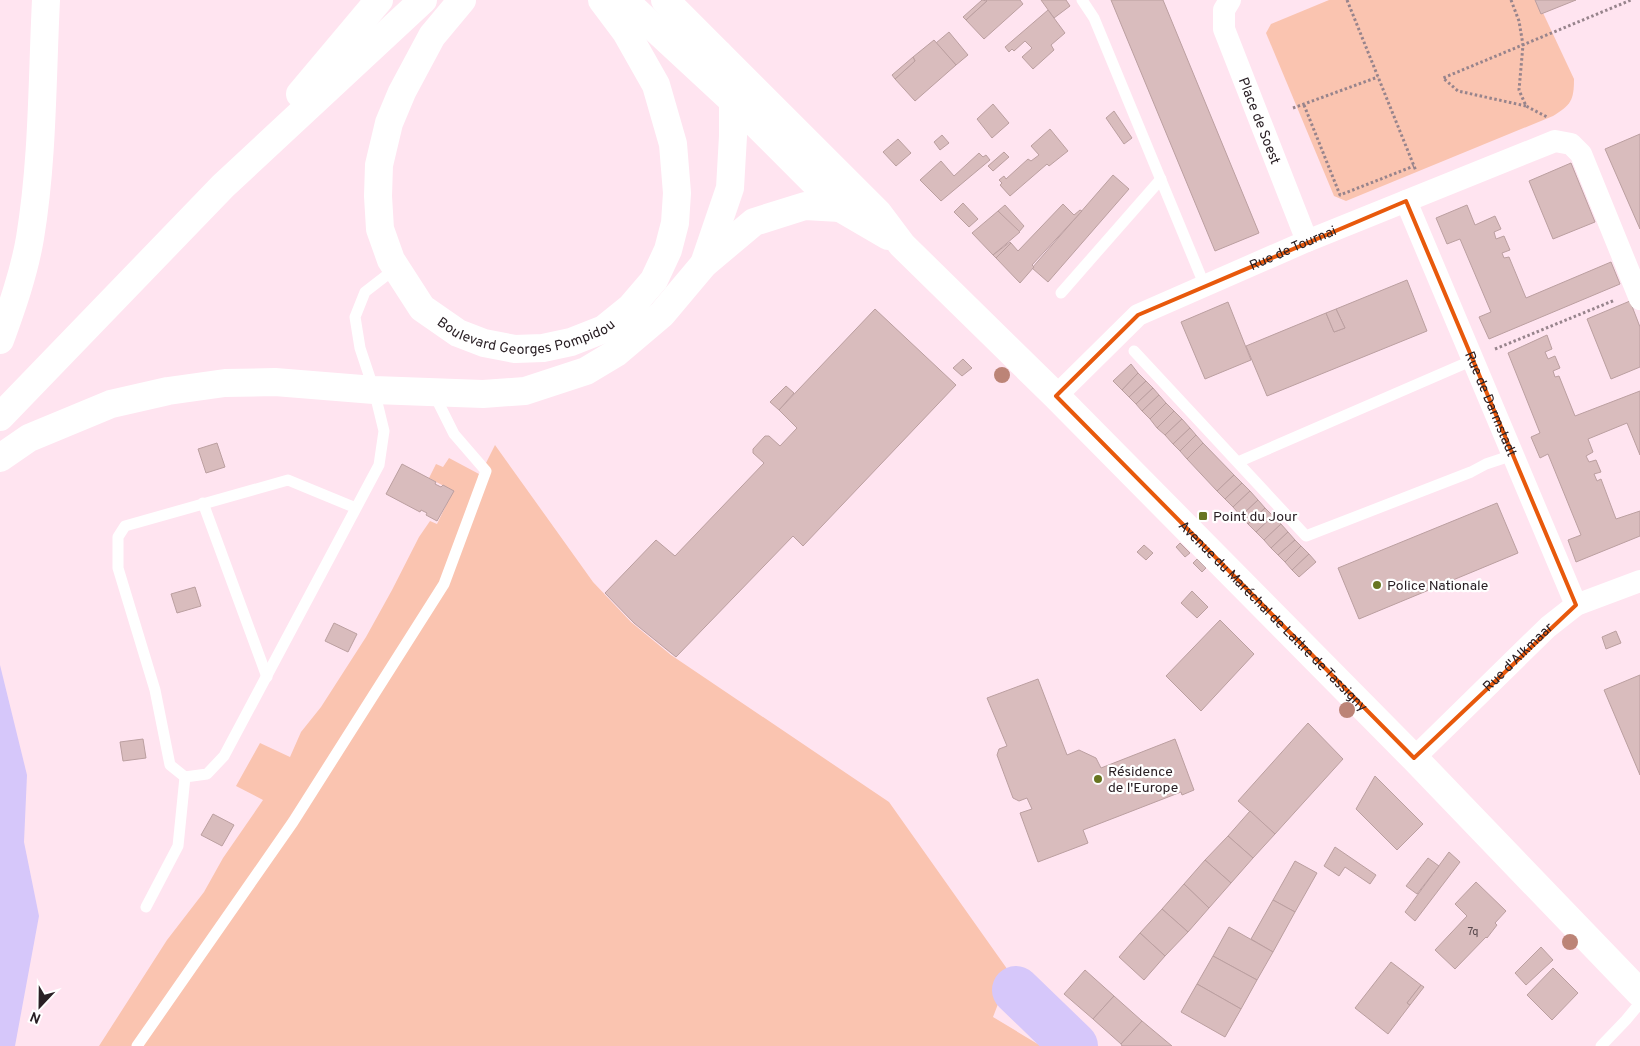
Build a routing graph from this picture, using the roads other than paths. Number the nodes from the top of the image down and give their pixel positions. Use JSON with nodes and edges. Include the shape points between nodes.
{"nodes":[{"id":1,"x":46,"y":0,"type":"edge"},
{"id":2,"x":379,"y":0,"type":"edge"},
{"id":3,"x":423,"y":0,"type":"edge"},
{"id":4,"x":462,"y":0,"type":"edge"},
{"id":5,"x":602,"y":0,"type":"edge"},
{"id":6,"x":624,"y":0,"type":"edge"},
{"id":7,"x":665,"y":0,"type":"edge"},
{"id":8,"x":1082,"y":0,"type":"edge"},
{"id":9,"x":1230,"y":0,"type":"edge"},
{"id":10,"x":719,"y":54,"type":"junction"},
{"id":11,"x":733,"y":101,"type":"junction"},
{"id":12,"x":1161,"y":179,"type":"junction"},
{"id":13,"x":223,"y":186,"type":"junction"},
{"id":14,"x":1406,"y":201,"type":"junction"},
{"id":15,"x":840,"y":208,"type":"junction"},
{"id":16,"x":1307,"y":240,"type":"junction"},
{"id":17,"x":902,"y":245,"type":"junction"},
{"id":18,"x":704,"y":264,"type":"junction"},
{"id":19,"x":396,"y":268,"type":"junction"},
{"id":20,"x":1204,"y":284,"type":"junction"},
{"id":21,"x":1061,"y":293,"type":"dead end"},
{"id":22,"x":1630,"y":298,"type":"edge"},
{"id":23,"x":0,"y":340,"type":"edge"},
{"id":24,"x":1134,"y":350,"type":"dead end"},
{"id":25,"x":1473,"y":360,"type":"junction"},
{"id":26,"x":374,"y":390,"type":"junction"},
{"id":27,"x":434,"y":393,"type":"junction"},
{"id":28,"x":1056,"y":396,"type":"junction"},
{"id":29,"x":0,"y":417,"type":"edge"},
{"id":30,"x":1513,"y":455,"type":"junction"},
{"id":31,"x":0,"y":458,"type":"edge"},
{"id":32,"x":1238,"y":462,"type":"junction"},
{"id":33,"x":203,"y":503,"type":"junction"},
{"id":34,"x":356,"y":508,"type":"junction"},
{"id":35,"x":1640,"y":581,"type":"edge"},
{"id":36,"x":1576,"y":605,"type":"junction"},
{"id":37,"x":267,"y":677,"type":"junction"},
{"id":38,"x":1414,"y":758,"type":"junction"},
{"id":39,"x":185,"y":777,"type":"junction"},
{"id":40,"x":146,"y":907,"type":"dead end"},
{"id":41,"x":1640,"y":993,"type":"edge"},
{"id":42,"x":1640,"y":1003,"type":"edge"},
{"id":43,"x":137,"y":1046,"type":"edge"},
{"id":44,"x":1601,"y":1046,"type":"edge"}],
"edges":[{"from":1,"to":23,"type":"main road","via":[[40,155],[30,240],[16,298]]},
{"from":2,"to":13,"type":"main road"},
{"from":3,"to":13,"type":"main road"},
{"from":4,"to":19,"type":"main road","name":"Boulevard Georges Pompidou","via":[[432,36],[389,123],[379,166],[378,196],[380,229]]},
{"from":5,"to":19,"type":"main road","name":"Boulevard Georges Pompidou","via":[[626,32],[656,84],[673,144],[677,193],[675,223],[668,250],[654,280],[630,308],[604,329],[571,342],[515,349],[484,343],[458,333],[422,308]]},
{"from":6,"to":11,"type":"main road"},
{"from":7,"to":10,"type":"main road"},
{"from":8,"to":12,"type":"lane","via":[[1094,18]]},
{"from":9,"to":16,"type":"street","name":"Place de Soest","via":[[1224,10],[1224,30]]},
{"from":10,"to":11,"type":"main road"},
{"from":10,"to":17,"type":"main road","via":[[878,213]]},
{"from":11,"to":15,"type":"main road"},
{"from":11,"to":18,"type":"main road","via":[[730,188]]},
{"from":12,"to":20,"type":"lane"},
{"from":12,"to":21,"type":"lane"},
{"from":13,"to":29,"type":"main road"},
{"from":14,"to":16,"type":"street","name":"Rue de Tournai"},
{"from":14,"to":22,"type":"street","name":"Rue de Tournai","via":[[1555,141],[1571,144],[1580,154]]},
{"from":14,"to":25,"type":"street","name":"Rue de Darmstadt"},
{"from":15,"to":17,"type":"main road"},
{"from":15,"to":18,"type":"main road","via":[[805,206],[754,222]]},
{"from":16,"to":20,"type":"street","name":"Rue de Tournai"},
{"from":17,"to":28,"type":"main road","name":"Avenue du Maréchal de Lattre de Tassigny"},
{"from":18,"to":27,"type":"main road","via":[[662,314],[616,353],[586,371],[525,390],[483,394]]},
{"from":19,"to":26,"type":"lane","via":[[365,292],[355,317],[360,348]]},
{"from":20,"to":28,"type":"street","name":"Rue de Tournai","via":[[1138,315]]},
{"from":24,"to":32,"type":"lane"},
{"from":25,"to":30,"type":"street","name":"Rue de Darmstadt"},
{"from":25,"to":32,"type":"lane"},
{"from":26,"to":27,"type":"main road"},
{"from":26,"to":31,"type":"main road","via":[[275,382],[226,383],[168,391],[111,404],[29,438]]},
{"from":26,"to":34,"type":"lane","via":[[384,431],[379,465]]},
{"from":27,"to":43,"type":"lane","via":[[454,434],[486,472],[444,584],[293,822]]},
{"from":28,"to":38,"type":"main road","name":"Avenue du Maréchal de Lattre de Tassigny"},
{"from":30,"to":32,"type":"lane","via":[[1306,536]]},
{"from":30,"to":36,"type":"street","name":"Rue de Darmstadt"},
{"from":33,"to":34,"type":"lane","via":[[288,480]]},
{"from":33,"to":37,"type":"lane"},
{"from":33,"to":39,"type":"lane","via":[[125,526],[118,537],[118,568],[154,690],[170,765]]},
{"from":34,"to":37,"type":"lane"},
{"from":35,"to":36,"type":"street","name":"Rue d'Alkmaar"},
{"from":36,"to":38,"type":"street","name":"Rue d'Alkmaar","via":[[1548,627]]},
{"from":37,"to":39,"type":"lane","via":[[224,756],[207,774]]},
{"from":38,"to":41,"type":"main road","name":"Avenue du Maréchal de Lattre de Tassigny"},
{"from":39,"to":40,"type":"lane","via":[[178,846]]},
{"from":42,"to":44,"type":"lane"}]}
